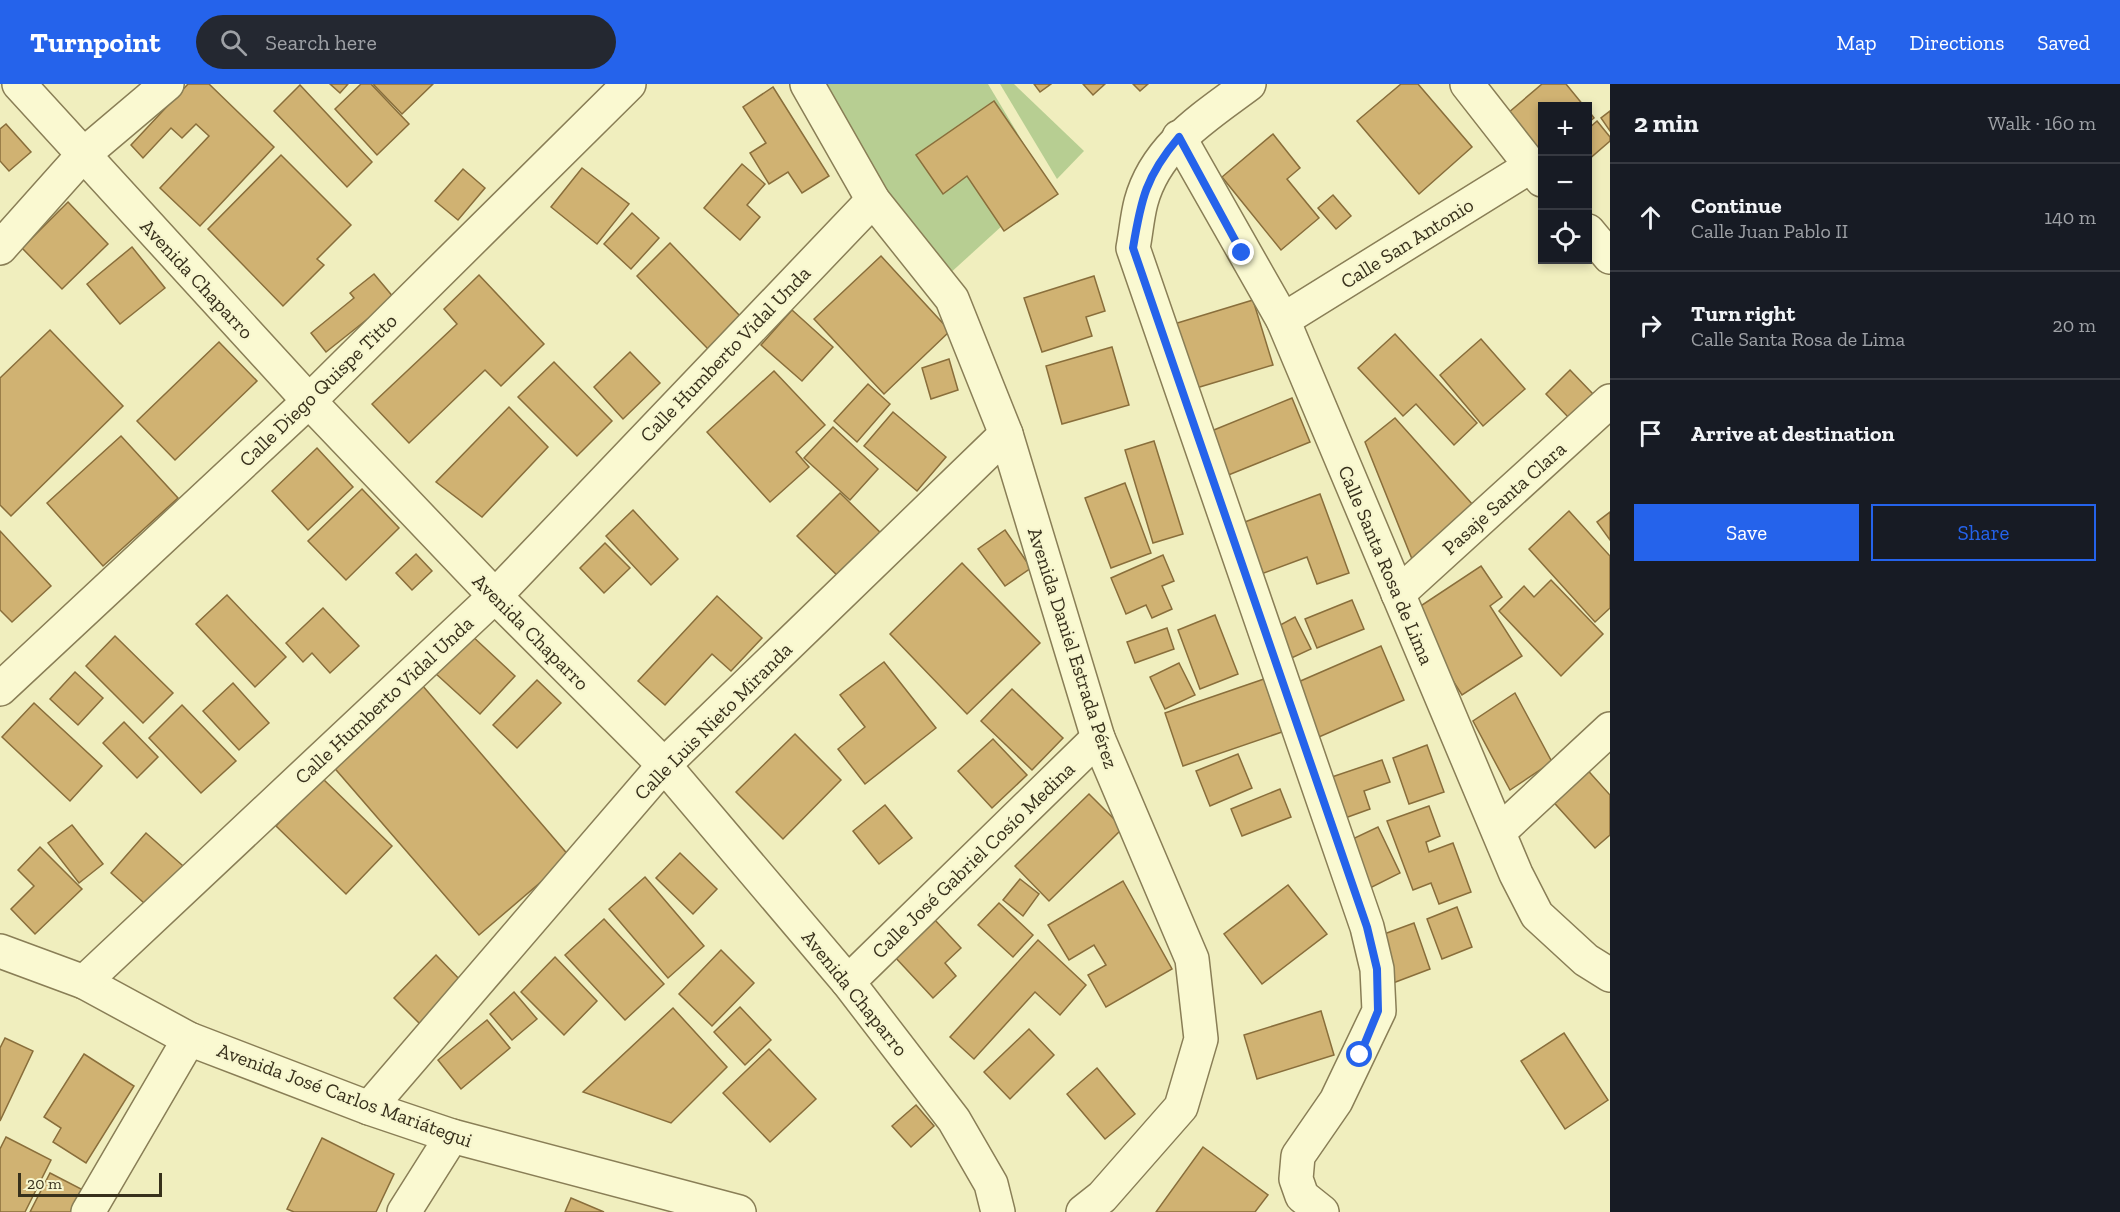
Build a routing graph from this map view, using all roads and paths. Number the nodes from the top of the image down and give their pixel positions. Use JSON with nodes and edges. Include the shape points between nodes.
{"nodes":[{"id":1,"x":19,"y":84,"type":"edge"},
{"id":2,"x":167,"y":84,"type":"edge"},
{"id":3,"x":629,"y":84,"type":"edge"},
{"id":4,"x":807,"y":84,"type":"edge"},
{"id":5,"x":1249,"y":84,"type":"edge"},
{"id":6,"x":1467,"y":84,"type":"edge"},
{"id":7,"x":1179,"y":137,"type":"junction"},
{"id":8,"x":83,"y":155,"type":"junction"},
{"id":9,"x":1537,"y":173,"type":"edge"},
{"id":10,"x":873,"y":200,"type":"junction"},
{"id":11,"x":1592,"y":237,"type":"edge"},
{"id":12,"x":0,"y":248,"type":"edge"},
{"id":13,"x":1610,"y":257,"type":"edge"},
{"id":14,"x":1283,"y":320,"type":"junction"},
{"id":15,"x":309,"y":401,"type":"junction"},
{"id":16,"x":1610,"y":401,"type":"edge"},
{"id":17,"x":1006,"y":434,"type":"junction"},
{"id":18,"x":1398,"y":594,"type":"junction"},
{"id":19,"x":495,"y":596,"type":"junction"},
{"id":20,"x":0,"y":689,"type":"edge"},
{"id":21,"x":1610,"y":729,"type":"edge"},
{"id":22,"x":1098,"y":738,"type":"junction"},
{"id":23,"x":664,"y":765,"type":"junction"},
{"id":24,"x":1499,"y":832,"type":"junction"},
{"id":25,"x":0,"y":951,"type":"edge"},
{"id":26,"x":1610,"y":975,"type":"edge"},
{"id":27,"x":84,"y":982,"type":"junction"},
{"id":28,"x":848,"y":982,"type":"junction"},
{"id":29,"x":189,"y":1039,"type":"junction"},
{"id":30,"x":369,"y":1108,"type":"junction"},
{"id":31,"x":452,"y":1136,"type":"junction"},
{"id":32,"x":88,"y":1212,"type":"edge"},
{"id":33,"x":405,"y":1212,"type":"edge"},
{"id":34,"x":736,"y":1212,"type":"edge"},
{"id":35,"x":998,"y":1212,"type":"edge"},
{"id":36,"x":1083,"y":1212,"type":"edge"},
{"id":37,"x":1322,"y":1212,"type":"edge"}],
"edges":[{"from":1,"to":8,"type":"street","name":"Avenida Chaparro"},
{"from":2,"to":8,"type":"street"},
{"from":3,"to":15,"type":"street","name":"Calle Diego Quispe Titto"},
{"from":4,"to":10,"type":"street","name":"Avenida Daniel Estrada Pérez"},
{"from":5,"to":7,"type":"street"},
{"from":6,"to":9,"type":"street"},
{"from":7,"to":14,"type":"street","name":"Calle Santa Rosa de Lima"},
{"from":7,"to":37,"type":"street","via":[[1150,178],[1141,202],[1133,248],[1367,927],[1377,969],[1378,1011],[1374,1022],[1336,1101],[1298,1156],[1296,1179],[1302,1196]]},
{"from":8,"to":12,"type":"street"},
{"from":8,"to":15,"type":"street","name":"Avenida Chaparro"},
{"from":9,"to":14,"type":"street","name":"Calle San Antonio"},
{"from":10,"to":17,"type":"street","name":"Avenida Daniel Estrada Pérez","via":[[952,299]]},
{"from":10,"to":19,"type":"street","name":"Calle Humberto Vidal Unda"},
{"from":11,"to":13,"type":"street"},
{"from":14,"to":18,"type":"street","name":"Calle Santa Rosa de Lima"},
{"from":15,"to":19,"type":"street","name":"Avenida Chaparro"},
{"from":15,"to":20,"type":"street","name":"Calle Diego Quispe Titto"},
{"from":16,"to":18,"type":"street","name":"Pasaje Santa Clara"},
{"from":17,"to":22,"type":"street","name":"Avenida Daniel Estrada Pérez"},
{"from":17,"to":23,"type":"street","name":"Calle Luis Nieto Miranda"},
{"from":18,"to":24,"type":"street","name":"Calle Santa Rosa de Lima"},
{"from":19,"to":23,"type":"street","name":"Avenida Chaparro"},
{"from":19,"to":27,"type":"street","name":"Calle Humberto Vidal Unda"},
{"from":21,"to":24,"type":"street"},
{"from":22,"to":28,"type":"street","name":"Calle José Gabriel Cosío Medina"},
{"from":22,"to":36,"type":"street","name":"Avenida Daniel Estrada Pérez","via":[[1192,959],[1200,1039],[1181,1107],[1102,1197]]},
{"from":23,"to":28,"type":"street","name":"Avenida Chaparro"},
{"from":23,"to":30,"type":"street","name":"Calle Luis Nieto Miranda"},
{"from":24,"to":26,"type":"street","name":"Calle Santa Rosa de Lima","via":[[1537,915],[1586,960]]},
{"from":25,"to":27,"type":"street","name":"Avenida José Carlos Mariátegui"},
{"from":27,"to":29,"type":"street","name":"Avenida José Carlos Mariátegui"},
{"from":28,"to":35,"type":"street","name":"Avenida Chaparro","via":[[954,1120],[991,1184]]},
{"from":29,"to":30,"type":"street","name":"Avenida José Carlos Mariátegui"},
{"from":29,"to":32,"type":"street"},
{"from":30,"to":31,"type":"street","name":"Avenida José Carlos Mariátegui"},
{"from":31,"to":33,"type":"street"},
{"from":31,"to":34,"type":"street","name":"Avenida José Carlos Mariátegui"}]}
